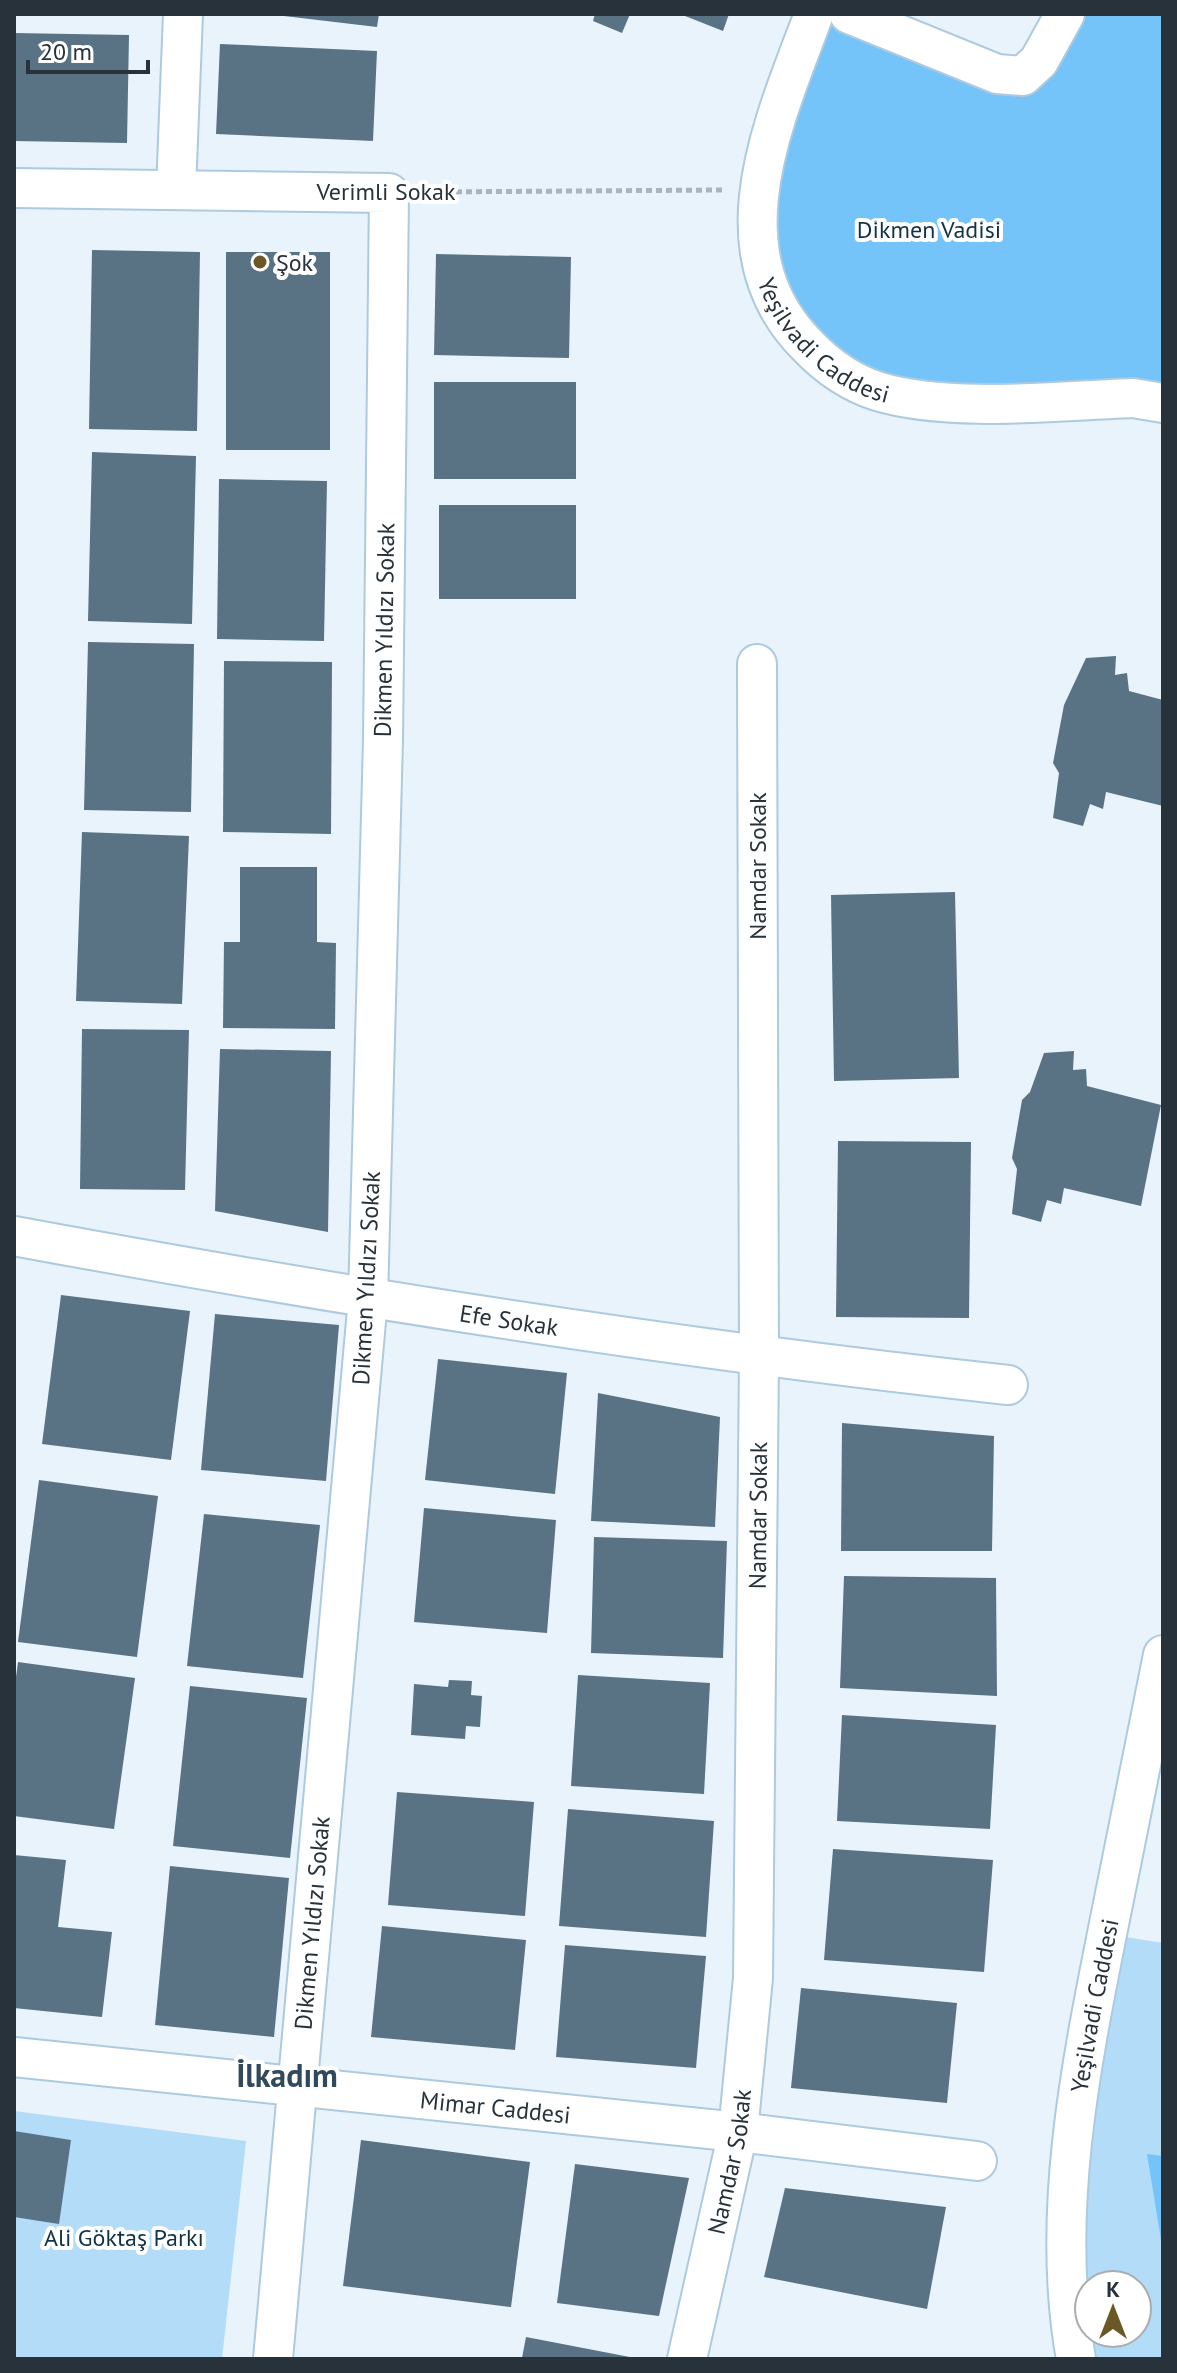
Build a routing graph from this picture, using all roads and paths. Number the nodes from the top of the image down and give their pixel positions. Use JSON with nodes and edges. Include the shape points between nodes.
{"nodes":[{"id":1,"x":183,"y":14,"type":"edge"},
{"id":2,"x":814,"y":14,"type":"edge"},
{"id":3,"x":849,"y":14,"type":"edge"},
{"id":4,"x":1065,"y":14,"type":"edge"},
{"id":5,"x":14,"y":188,"type":"edge"},
{"id":6,"x":176,"y":190,"type":"junction"},
{"id":7,"x":759,"y":190,"type":"junction"},
{"id":8,"x":389,"y":193,"type":"junction"},
{"id":9,"x":1163,"y":403,"type":"edge"},
{"id":10,"x":757,"y":664,"type":"dead end"},
{"id":11,"x":14,"y":1236,"type":"edge"},
{"id":12,"x":368,"y":1299,"type":"junction"},
{"id":13,"x":759,"y":1358,"type":"junction"},
{"id":14,"x":1008,"y":1385,"type":"dead end"},
{"id":15,"x":1163,"y":1655,"type":"edge"},
{"id":16,"x":14,"y":2057,"type":"edge"},
{"id":17,"x":298,"y":2085,"type":"junction"},
{"id":18,"x":738,"y":2132,"type":"junction"},
{"id":19,"x":977,"y":2161,"type":"dead end"},
{"id":20,"x":273,"y":2359,"type":"edge"},
{"id":21,"x":687,"y":2359,"type":"edge"},
{"id":22,"x":1076,"y":2359,"type":"edge"}],
"edges":[{"from":1,"to":6,"type":"street"},
{"from":2,"to":7,"type":"street","name":"Yeşilvadi Caddesi","via":[[769,133]]},
{"from":3,"to":4,"type":"street","via":[[997,74],[1023,76],[1039,61]]},
{"from":5,"to":6,"type":"street","name":"Verimli Sokak"},
{"from":6,"to":8,"type":"street","name":"Verimli Sokak"},
{"from":7,"to":8,"type":"path","name":"Verimli Sokak"},
{"from":7,"to":9,"type":"street","name":"Yeşilvadi Caddesi","via":[[763,274],[787,325],[831,370],[878,391],[941,401],[1133,398]]},
{"from":8,"to":12,"type":"street","name":"Dikmen Yıldızı Sokak","via":[[383,740]]},
{"from":10,"to":13,"type":"street","name":"Namdar Sokak"},
{"from":11,"to":12,"type":"street","name":"Efe Sokak"},
{"from":12,"to":13,"type":"street","name":"Efe Sokak"},
{"from":12,"to":17,"type":"street","name":"Dikmen Yıldızı Sokak"},
{"from":13,"to":14,"type":"street","name":"Efe Sokak"},
{"from":13,"to":18,"type":"street","name":"Namdar Sokak","via":[[753,1978]]},
{"from":15,"to":22,"type":"street","name":"Yeşilvadi Caddesi","via":[[1087,2038],[1073,2142],[1067,2243]]},
{"from":16,"to":17,"type":"street","name":"Mimar Caddesi"},
{"from":17,"to":18,"type":"street","name":"Mimar Caddesi"},
{"from":17,"to":20,"type":"street","name":"Dikmen Yıldızı Sokak"},
{"from":18,"to":19,"type":"street","name":"Mimar Caddesi"},
{"from":18,"to":21,"type":"street","name":"Namdar Sokak"}]}
